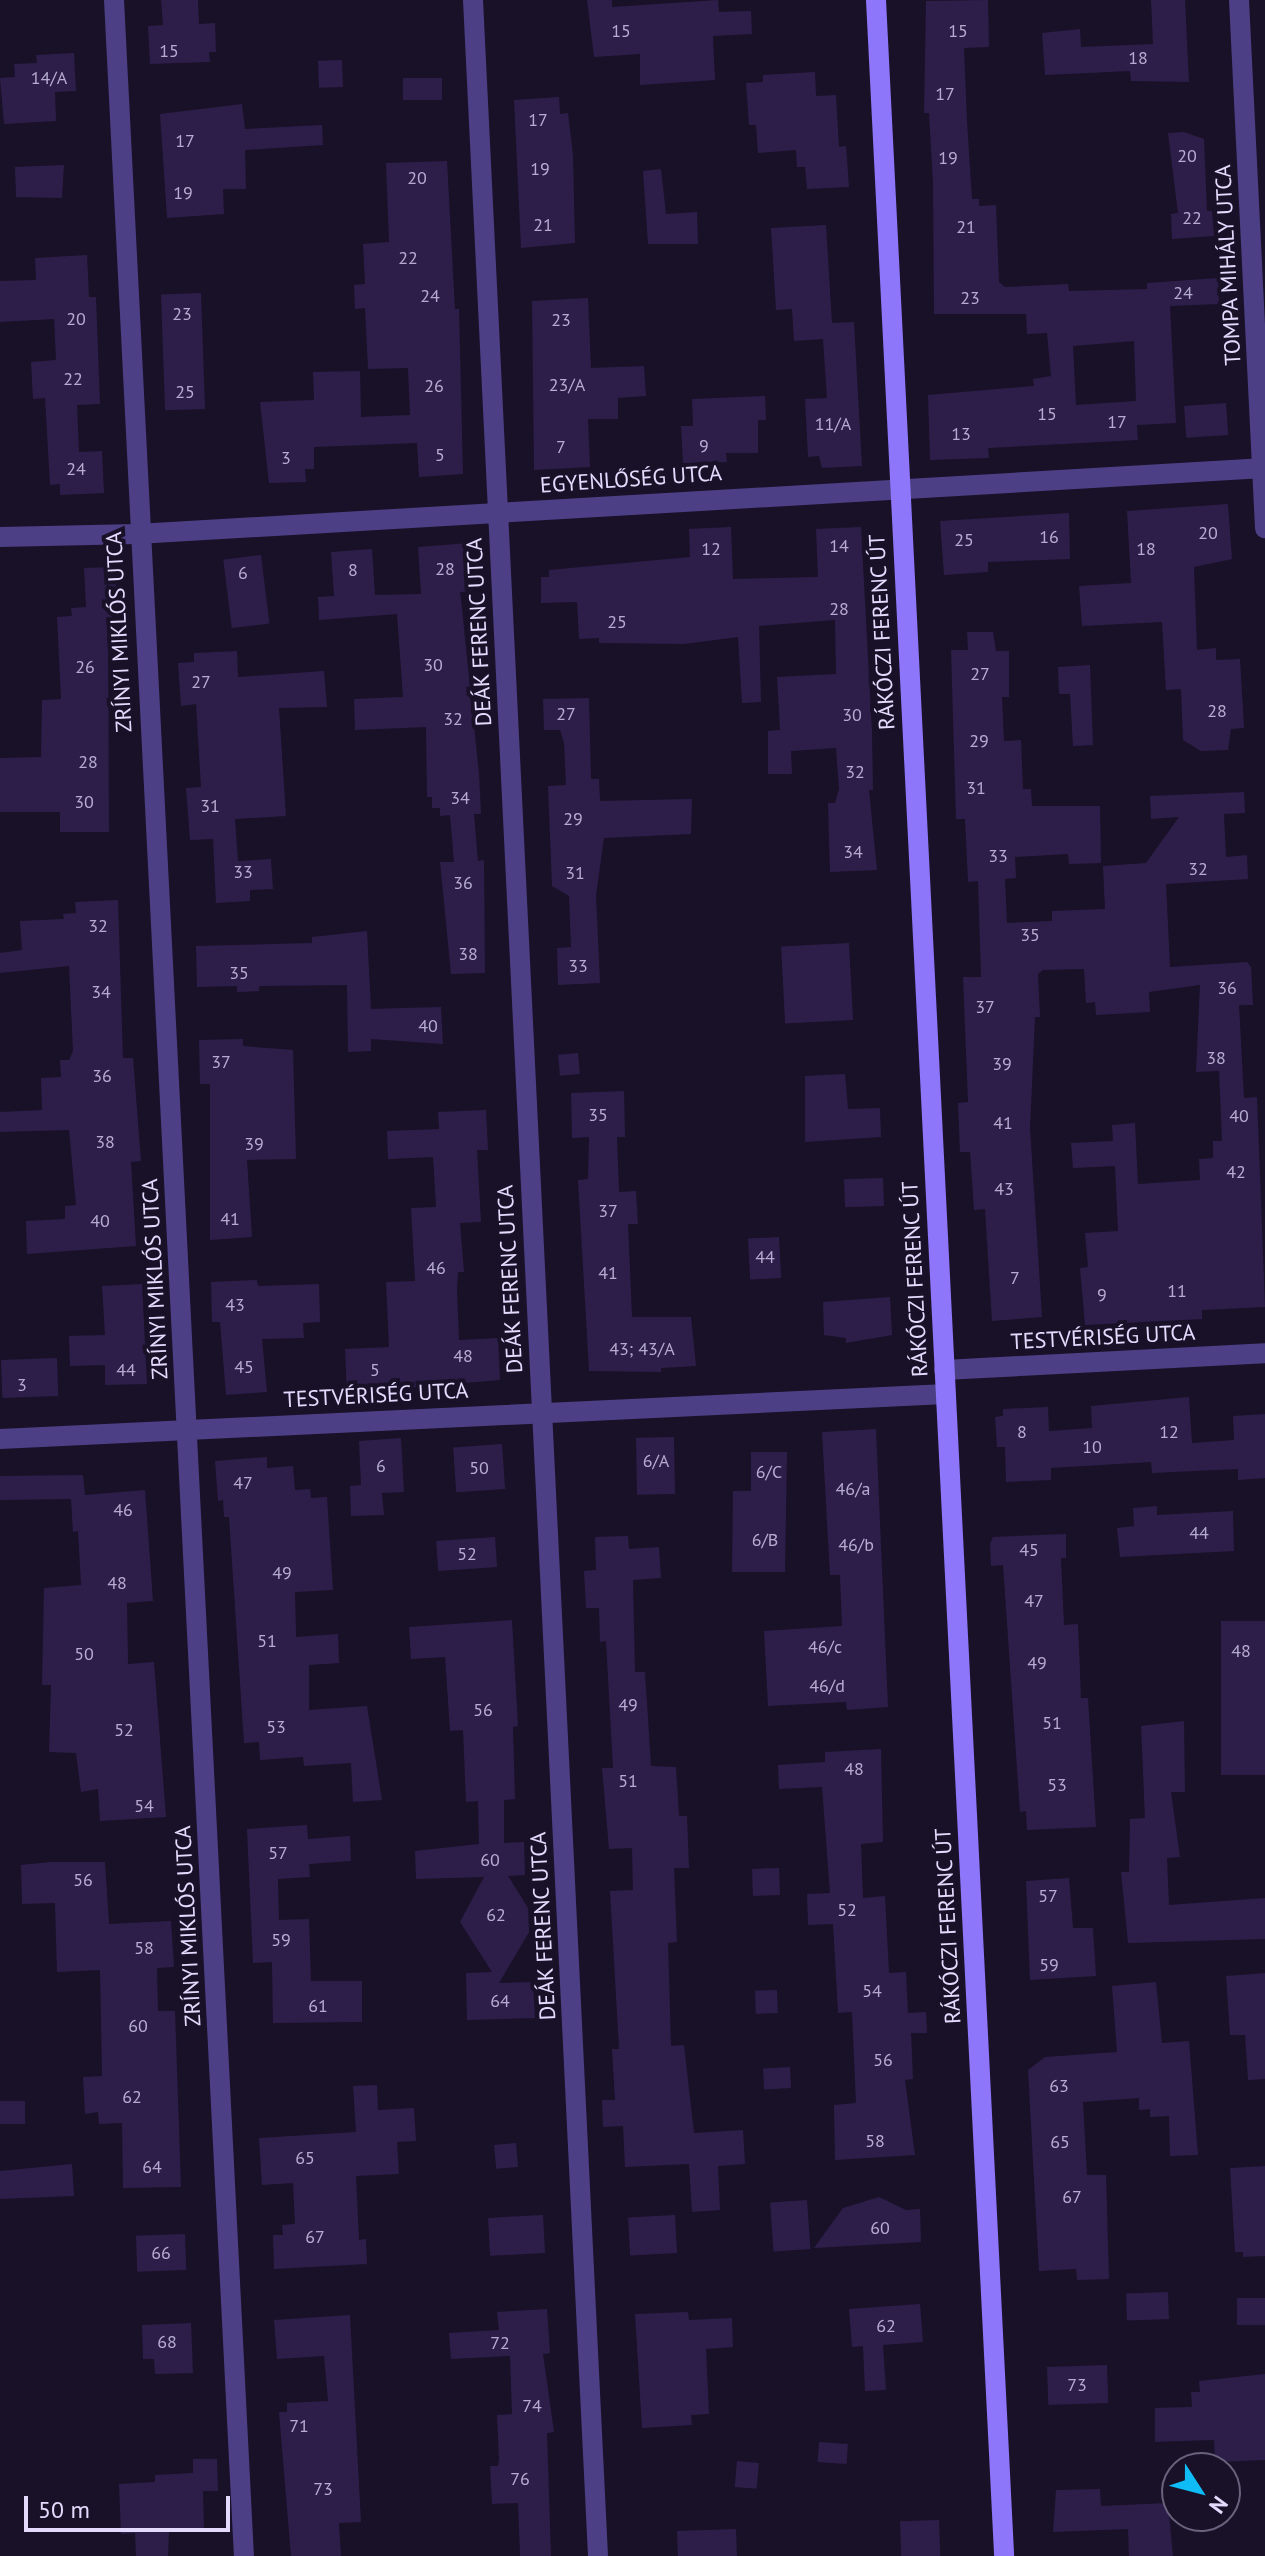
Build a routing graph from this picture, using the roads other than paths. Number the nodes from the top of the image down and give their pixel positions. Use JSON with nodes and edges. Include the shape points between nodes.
{"nodes":[{"id":1,"x":114,"y":0,"type":"edge"},
{"id":2,"x":473,"y":0,"type":"edge"},
{"id":3,"x":876,"y":0,"type":"edge"},
{"id":4,"x":1239,"y":0,"type":"edge"},
{"id":5,"x":1264,"y":468,"type":"edge"},
{"id":6,"x":898,"y":487,"type":"junction"},
{"id":7,"x":497,"y":512,"type":"junction"},
{"id":8,"x":1265,"y":528,"type":"edge"},
{"id":9,"x":137,"y":534,"type":"junction"},
{"id":10,"x":0,"y":537,"type":"edge"},
{"id":11,"x":1265,"y":1353,"type":"edge"},
{"id":12,"x":944,"y":1370,"type":"junction"},
{"id":13,"x":946,"y":1394,"type":"junction"},
{"id":14,"x":541,"y":1411,"type":"junction"},
{"id":15,"x":187,"y":1428,"type":"junction"},
{"id":16,"x":0,"y":1439,"type":"edge"},
{"id":17,"x":244,"y":2556,"type":"edge"},
{"id":18,"x":598,"y":2556,"type":"edge"},
{"id":19,"x":1004,"y":2556,"type":"edge"}],
"edges":[{"from":1,"to":9,"type":"street","name":"ZRÍNYI MIKLÓS UTCA"},
{"from":2,"to":7,"type":"street","name":"DEÁK FERENC UTCA"},
{"from":3,"to":6,"type":"street","name":"RÁKÓCZI FERENC ÚT"},
{"from":4,"to":5,"type":"street","name":"TOMPA MIHÁLY UTCA"},
{"from":5,"to":6,"type":"street","name":"EGYENLŐSÉG UTCA"},
{"from":5,"to":8,"type":"street","name":"TOMPA MIHÁLY UTCA"},
{"from":6,"to":7,"type":"street","name":"EGYENLŐSÉG UTCA"},
{"from":6,"to":12,"type":"street","name":"RÁKÓCZI FERENC ÚT"},
{"from":7,"to":9,"type":"street","name":"EGYENLŐSÉG UTCA"},
{"from":7,"to":14,"type":"street","name":"DEÁK FERENC UTCA"},
{"from":9,"to":10,"type":"street","name":"EGYENLŐSÉG UTCA"},
{"from":9,"to":15,"type":"street","name":"ZRÍNYI MIKLÓS UTCA"},
{"from":11,"to":12,"type":"street","name":"TESTVÉRISÉG UTCA"},
{"from":12,"to":13,"type":"street","name":"RÁKÓCZI FERENC ÚT"},
{"from":13,"to":14,"type":"street","name":"TESTVÉRISÉG UTCA"},
{"from":13,"to":19,"type":"street","name":"RÁKÓCZI FERENC ÚT"},
{"from":14,"to":15,"type":"street","name":"TESTVÉRISÉG UTCA"},
{"from":14,"to":18,"type":"street","name":"DEÁK FERENC UTCA"},
{"from":15,"to":16,"type":"street","name":"TESTVÉRISÉG UTCA"},
{"from":15,"to":17,"type":"street","name":"ZRÍNYI MIKLÓS UTCA"}]}
